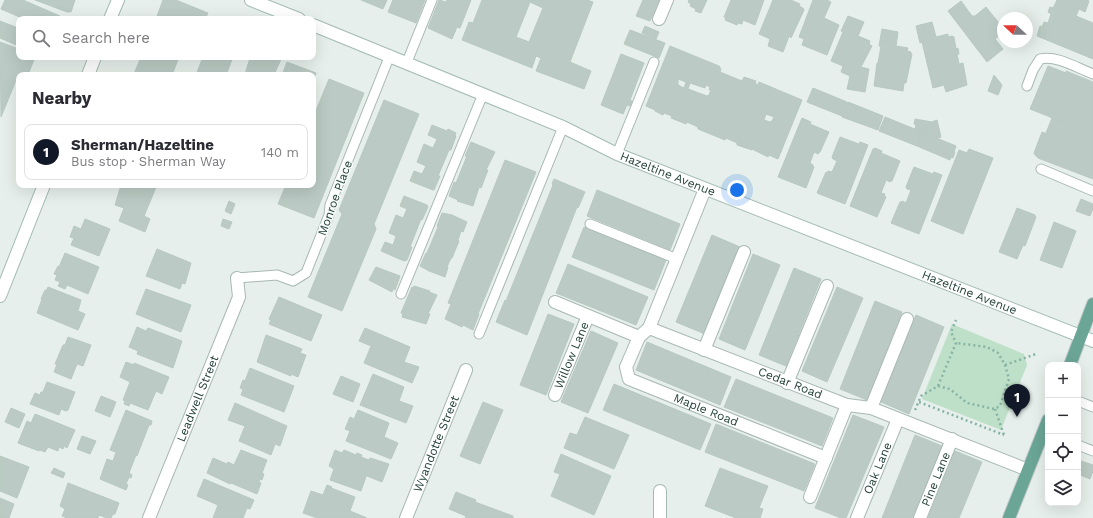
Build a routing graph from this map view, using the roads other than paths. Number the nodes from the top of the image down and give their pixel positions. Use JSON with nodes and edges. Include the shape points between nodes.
{"nodes":[{"id":1,"x":118,"y":0,"type":"edge"},
{"id":2,"x":251,"y":0,"type":"edge"},
{"id":3,"x":432,"y":0,"type":"edge"},
{"id":4,"x":667,"y":0,"type":"edge"},
{"id":5,"x":111,"y":16,"type":"edge"},
{"id":6,"x":291,"y":16,"type":"edge"},
{"id":7,"x":660,"y":19,"type":"dead end"},
{"id":8,"x":316,"y":25,"type":"edge"},
{"id":9,"x":390,"y":55,"type":"junction"},
{"id":10,"x":94,"y":60,"type":"edge"},
{"id":11,"x":407,"y":62,"type":"junction"},
{"id":12,"x":654,"y":62,"type":"dead end"},
{"id":13,"x":89,"y":72,"type":"edge"},
{"id":14,"x":1093,"y":74,"type":"edge"},
{"id":15,"x":1027,"y":86,"type":"dead end"},
{"id":16,"x":482,"y":94,"type":"junction"},
{"id":17,"x":563,"y":127,"type":"junction"},
{"id":18,"x":617,"y":154,"type":"junction"},
{"id":19,"x":1041,"y":169,"type":"dead end"},
{"id":20,"x":43,"y":188,"type":"edge"},
{"id":21,"x":705,"y":189,"type":"junction"},
{"id":22,"x":1093,"y":191,"type":"edge"},
{"id":23,"x":590,"y":224,"type":"dead end"},
{"id":24,"x":744,"y":252,"type":"dead end"},
{"id":25,"x":677,"y":259,"type":"junction"},
{"id":26,"x":238,"y":278,"type":"joint"},
{"id":27,"x":827,"y":286,"type":"dead end"},
{"id":28,"x":401,"y":294,"type":"dead end"},
{"id":29,"x":0,"y":296,"type":"edge"},
{"id":30,"x":555,"y":302,"type":"dead end"},
{"id":31,"x":1093,"y":304,"type":"edge"},
{"id":32,"x":588,"y":316,"type":"junction"},
{"id":33,"x":908,"y":319,"type":"dead end"},
{"id":34,"x":649,"y":328,"type":"junction"},
{"id":35,"x":479,"y":334,"type":"dead end"},
{"id":36,"x":639,"y":336,"type":"junction"},
{"id":37,"x":1080,"y":336,"type":"junction"},
{"id":38,"x":1093,"y":341,"type":"edge"},
{"id":39,"x":704,"y":350,"type":"junction"},
{"id":40,"x":1071,"y":362,"type":"edge"},
{"id":41,"x":466,"y":370,"type":"dead end"},
{"id":42,"x":787,"y":383,"type":"junction"},
{"id":43,"x":555,"y":395,"type":"dead end"},
{"id":44,"x":1081,"y":402,"type":"edge"},
{"id":45,"x":847,"y":405,"type":"junction"},
{"id":46,"x":1093,"y":407,"type":"edge"},
{"id":47,"x":871,"y":408,"type":"junction"},
{"id":48,"x":898,"y":419,"type":"junction"},
{"id":49,"x":1045,"y":432,"type":"edge"},
{"id":50,"x":952,"y":439,"type":"junction"},
{"id":51,"x":1081,"y":446,"type":"edge"},
{"id":52,"x":1093,"y":451,"type":"edge"},
{"id":53,"x":826,"y":458,"type":"junction"},
{"id":54,"x":1028,"y":470,"type":"junction"},
{"id":55,"x":660,"y":491,"type":"dead end"},
{"id":56,"x":810,"y":497,"type":"dead end"},
{"id":57,"x":149,"y":518,"type":"edge"},
{"id":58,"x":406,"y":518,"type":"edge"},
{"id":59,"x":660,"y":518,"type":"edge"},
{"id":60,"x":857,"y":518,"type":"edge"},
{"id":61,"x":920,"y":518,"type":"edge"},
{"id":62,"x":1009,"y":518,"type":"edge"}],
"edges":[{"from":1,"to":5,"type":"street"},
{"from":2,"to":6,"type":"street"},
{"from":3,"to":11,"type":"lane"},
{"from":4,"to":7,"type":"street"},
{"from":8,"to":9,"type":"street","name":"Hazeltine Avenue"},
{"from":9,"to":11,"type":"street","name":"Hazeltine Avenue"},
{"from":9,"to":26,"type":"lane","name":"Monroe Place","via":[[330,205],[330,215],[306,273],[293,282],[277,276]]},
{"from":10,"to":13,"type":"street"},
{"from":11,"to":16,"type":"street","name":"Hazeltine Avenue"},
{"from":12,"to":18,"type":"lane"},
{"from":14,"to":15,"type":"lane","via":[[1056,59],[1040,59]]},
{"from":16,"to":17,"type":"street","name":"Hazeltine Avenue"},
{"from":16,"to":28,"type":"lane"},
{"from":17,"to":18,"type":"street","name":"Hazeltine Avenue"},
{"from":17,"to":35,"type":"lane"},
{"from":18,"to":21,"type":"street","name":"Hazeltine Avenue"},
{"from":19,"to":22,"type":"lane"},
{"from":20,"to":29,"type":"street"},
{"from":21,"to":25,"type":"street"},
{"from":21,"to":37,"type":"street","name":"Hazeltine Avenue"},
{"from":23,"to":25,"type":"lane"},
{"from":24,"to":39,"type":"street"},
{"from":25,"to":34,"type":"street"},
{"from":26,"to":57,"type":"street","name":"Leadwell Street","via":[[239,297]]},
{"from":27,"to":42,"type":"street"},
{"from":30,"to":32,"type":"street"},
{"from":31,"to":37,"type":"main road"},
{"from":32,"to":36,"type":"street"},
{"from":32,"to":43,"type":"street","name":"Willow Lane"},
{"from":33,"to":47,"type":"street"},
{"from":34,"to":36,"type":"street"},
{"from":34,"to":39,"type":"street","name":"Cedar Road"},
{"from":36,"to":53,"type":"street","name":"Maple Road","via":[[626,367],[629,379]]},
{"from":37,"to":38,"type":"street","name":"Hazeltine Avenue"},
{"from":37,"to":40,"type":"main road"},
{"from":39,"to":42,"type":"street","name":"Cedar Road"},
{"from":41,"to":58,"type":"street","name":"Wyandotte Street"},
{"from":42,"to":45,"type":"street","name":"Cedar Road"},
{"from":44,"to":46,"type":"lane"},
{"from":45,"to":47,"type":"street","name":"Cedar Road"},
{"from":45,"to":53,"type":"street"},
{"from":47,"to":48,"type":"street","name":"Cedar Road"},
{"from":48,"to":50,"type":"street","name":"Cedar Road"},
{"from":48,"to":60,"type":"street","name":"Oak Lane"},
{"from":49,"to":54,"type":"main road"},
{"from":50,"to":54,"type":"street","name":"Cedar Road"},
{"from":50,"to":61,"type":"street","name":"Pine Lane"},
{"from":51,"to":52,"type":"lane"},
{"from":53,"to":56,"type":"street"},
{"from":54,"to":62,"type":"main road"},
{"from":55,"to":59,"type":"street"}]}
